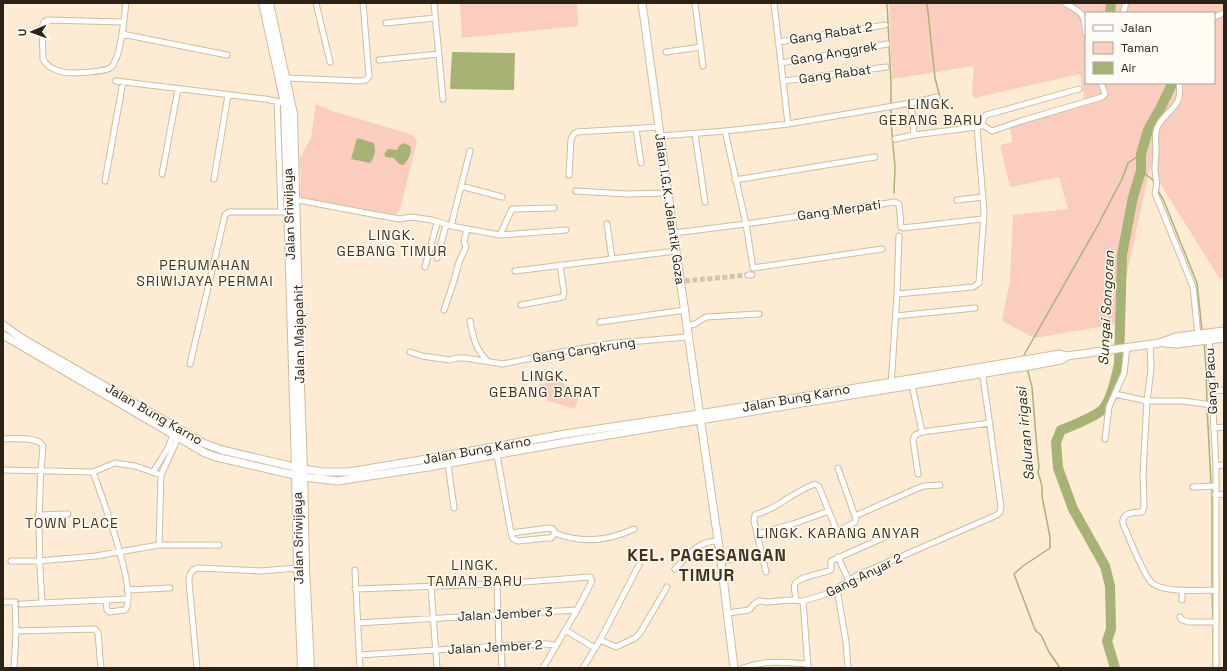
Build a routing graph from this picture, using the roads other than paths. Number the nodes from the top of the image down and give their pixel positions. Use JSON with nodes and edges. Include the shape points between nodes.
{"nodes":[{"id":1,"x":126,"y":3,"type":"edge"},
{"id":2,"x":263,"y":3,"type":"edge"},
{"id":3,"x":316,"y":3,"type":"edge"},
{"id":4,"x":363,"y":3,"type":"edge"},
{"id":5,"x":434,"y":3,"type":"edge"},
{"id":6,"x":642,"y":3,"type":"edge"},
{"id":7,"x":695,"y":3,"type":"edge"},
{"id":8,"x":774,"y":3,"type":"edge"},
{"id":9,"x":1066,"y":4,"type":"edge"},
{"id":10,"x":268,"y":8,"type":"edge"},
{"id":11,"x":435,"y":18,"type":"junction"},
{"id":12,"x":123,"y":22,"type":"junction"},
{"id":13,"x":386,"y":22,"type":"dead end"},
{"id":14,"x":885,"y":25,"type":"dead end"},
{"id":15,"x":1085,"y":29,"type":"edge"},
{"id":16,"x":122,"y":34,"type":"junction"},
{"id":17,"x":778,"y":42,"type":"junction"},
{"id":18,"x":887,"y":44,"type":"dead end"},
{"id":19,"x":700,"y":47,"type":"junction"},
{"id":20,"x":666,"y":52,"type":"dead end"},
{"id":21,"x":439,"y":54,"type":"junction"},
{"id":22,"x":228,"y":55,"type":"dead end"},
{"id":23,"x":379,"y":60,"type":"dead end"},
{"id":24,"x":330,"y":62,"type":"dead end"},
{"id":25,"x":781,"y":63,"type":"junction"},
{"id":26,"x":703,"y":66,"type":"dead end"},
{"id":27,"x":886,"y":67,"type":"dead end"},
{"id":28,"x":286,"y":78,"type":"junction"},
{"id":29,"x":116,"y":81,"type":"dead end"},
{"id":30,"x":123,"y":82,"type":"junction"},
{"id":31,"x":784,"y":82,"type":"junction"},
{"id":32,"x":1101,"y":84,"type":"edge"},
{"id":33,"x":1179,"y":84,"type":"edge"},
{"id":34,"x":178,"y":89,"type":"junction"},
{"id":35,"x":1080,"y":89,"type":"dead end"},
{"id":36,"x":228,"y":95,"type":"junction"},
{"id":37,"x":937,"y":97,"type":"dead end"},
{"id":38,"x":443,"y":99,"type":"dead end"},
{"id":39,"x":281,"y":102,"type":"junction"},
{"id":40,"x":911,"y":103,"type":"junction"},
{"id":41,"x":788,"y":124,"type":"junction"},
{"id":42,"x":659,"y":127,"type":"junction"},
{"id":43,"x":979,"y":127,"type":"junction"},
{"id":44,"x":636,"y":129,"type":"junction"},
{"id":45,"x":725,"y":131,"type":"junction"},
{"id":46,"x":695,"y":134,"type":"junction"},
{"id":47,"x":914,"y":135,"type":"junction"},
{"id":48,"x":660,"y":136,"type":"junction"},
{"id":49,"x":895,"y":138,"type":"dead end"},
{"id":50,"x":470,"y":151,"type":"dead end"},
{"id":51,"x":875,"y":157,"type":"dead end"},
{"id":52,"x":641,"y":163,"type":"dead end"},
{"id":53,"x":162,"y":174,"type":"dead end"},
{"id":54,"x":569,"y":175,"type":"dead end"},
{"id":55,"x":214,"y":179,"type":"dead end"},
{"id":56,"x":736,"y":180,"type":"junction"},
{"id":57,"x":105,"y":181,"type":"dead end"},
{"id":58,"x":461,"y":186,"type":"junction"},
{"id":59,"x":576,"y":191,"type":"dead end"},
{"id":60,"x":668,"y":193,"type":"junction"},
{"id":61,"x":502,"y":197,"type":"dead end"},
{"id":62,"x":983,"y":197,"type":"junction"},
{"id":63,"x":292,"y":198,"type":"junction"},
{"id":64,"x":957,"y":200,"type":"dead end"},
{"id":65,"x":706,"y":202,"type":"dead end"},
{"id":66,"x":554,"y":208,"type":"dead end"},
{"id":67,"x":289,"y":216,"type":"junction"},
{"id":68,"x":982,"y":219,"type":"junction"},
{"id":69,"x":437,"y":223,"type":"junction"},
{"id":70,"x":607,"y":224,"type":"dead end"},
{"id":71,"x":746,"y":224,"type":"junction"},
{"id":72,"x":449,"y":225,"type":"junction"},
{"id":73,"x":467,"y":229,"type":"junction"},
{"id":74,"x":566,"y":230,"type":"dead end"},
{"id":75,"x":674,"y":233,"type":"junction"},
{"id":76,"x":496,"y":234,"type":"junction"},
{"id":77,"x":898,"y":236,"type":"dead end"},
{"id":78,"x":882,"y":249,"type":"dead end"},
{"id":79,"x":676,"y":251,"type":"junction"},
{"id":80,"x":437,"y":258,"type":"dead end"},
{"id":81,"x":612,"y":259,"type":"junction"},
{"id":82,"x":560,"y":265,"type":"junction"},
{"id":83,"x":425,"y":267,"type":"dead end"},
{"id":84,"x":515,"y":271,"type":"dead end"},
{"id":85,"x":897,"y":294,"type":"junction"},
{"id":86,"x":521,"y":305,"type":"dead end"},
{"id":87,"x":975,"y":308,"type":"dead end"},
{"id":88,"x":444,"y":310,"type":"dead end"},
{"id":89,"x":685,"y":310,"type":"junction"},
{"id":90,"x":759,"y":314,"type":"dead end"},
{"id":91,"x":896,"y":316,"type":"junction"},
{"id":92,"x":470,"y":321,"type":"dead end"},
{"id":93,"x":600,"y":322,"type":"dead end"},
{"id":94,"x":3,"y":326,"type":"edge"},
{"id":95,"x":687,"y":326,"type":"junction"},
{"id":96,"x":1224,"y":331,"type":"edge"},
{"id":97,"x":3,"y":335,"type":"edge"},
{"id":98,"x":688,"y":337,"type":"junction"},
{"id":99,"x":1204,"y":337,"type":"junction"},
{"id":100,"x":1224,"y":338,"type":"edge"},
{"id":101,"x":23,"y":339,"type":"junction"},
{"id":102,"x":1150,"y":344,"type":"junction"},
{"id":103,"x":19,"y":345,"type":"junction"},
{"id":104,"x":1125,"y":347,"type":"junction"},
{"id":105,"x":410,"y":352,"type":"dead end"},
{"id":106,"x":487,"y":361,"type":"junction"},
{"id":107,"x":190,"y":364,"type":"dead end"},
{"id":108,"x":982,"y":370,"type":"junction"},
{"id":109,"x":891,"y":385,"type":"junction"},
{"id":110,"x":912,"y":385,"type":"junction"},
{"id":111,"x":1224,"y":390,"type":"edge"},
{"id":112,"x":1212,"y":391,"type":"junction"},
{"id":113,"x":116,"y":392,"type":"junction"},
{"id":114,"x":1116,"y":394,"type":"junction"},
{"id":115,"x":111,"y":398,"type":"junction"},
{"id":116,"x":1147,"y":401,"type":"junction"},
{"id":117,"x":1208,"y":404,"type":"junction"},
{"id":118,"x":700,"y":418,"type":"junction"},
{"id":119,"x":990,"y":423,"type":"junction"},
{"id":120,"x":1213,"y":428,"type":"junction"},
{"id":121,"x":1224,"y":428,"type":"edge"},
{"id":122,"x":922,"y":432,"type":"junction"},
{"id":123,"x":176,"y":436,"type":"junction"},
{"id":124,"x":556,"y":436,"type":"junction"},
{"id":125,"x":3,"y":439,"type":"edge"},
{"id":126,"x":1105,"y":439,"type":"dead end"},
{"id":127,"x":203,"y":443,"type":"junction"},
{"id":128,"x":557,"y":444,"type":"junction"},
{"id":129,"x":199,"y":450,"type":"junction"},
{"id":130,"x":497,"y":455,"type":"junction"},
{"id":131,"x":427,"y":459,"type":"junction"},
{"id":132,"x":448,"y":464,"type":"junction"},
{"id":133,"x":1224,"y":465,"type":"edge"},
{"id":134,"x":1216,"y":466,"type":"junction"},
{"id":135,"x":428,"y":467,"type":"junction"},
{"id":136,"x":838,"y":468,"type":"dead end"},
{"id":137,"x":3,"y":470,"type":"edge"},
{"id":138,"x":40,"y":471,"type":"junction"},
{"id":139,"x":93,"y":472,"type":"junction"},
{"id":140,"x":154,"y":472,"type":"junction"},
{"id":141,"x":300,"y":472,"type":"junction"},
{"id":142,"x":918,"y":474,"type":"dead end"},
{"id":143,"x":161,"y":475,"type":"junction"},
{"id":144,"x":940,"y":485,"type":"dead end"},
{"id":145,"x":1193,"y":487,"type":"dead end"},
{"id":146,"x":1213,"y":487,"type":"junction"},
{"id":147,"x":1224,"y":494,"type":"edge"},
{"id":148,"x":1216,"y":495,"type":"junction"},
{"id":149,"x":454,"y":508,"type":"dead end"},
{"id":150,"x":829,"y":511,"type":"junction"},
{"id":151,"x":68,"y":514,"type":"dead end"},
{"id":152,"x":38,"y":515,"type":"junction"},
{"id":153,"x":855,"y":518,"type":"junction"},
{"id":154,"x":634,"y":529,"type":"dead end"},
{"id":155,"x":511,"y":533,"type":"junction"},
{"id":156,"x":555,"y":533,"type":"junction"},
{"id":157,"x":757,"y":534,"type":"junction"},
{"id":158,"x":887,"y":536,"type":"dead end"},
{"id":159,"x":718,"y":541,"type":"junction"},
{"id":160,"x":159,"y":545,"type":"junction"},
{"id":161,"x":219,"y":546,"type":"dead end"},
{"id":162,"x":120,"y":552,"type":"junction"},
{"id":163,"x":762,"y":554,"type":"junction"},
{"id":164,"x":838,"y":557,"type":"junction"},
{"id":165,"x":11,"y":561,"type":"dead end"},
{"id":166,"x":39,"y":561,"type":"junction"},
{"id":167,"x":721,"y":562,"type":"junction"},
{"id":168,"x":639,"y":564,"type":"dead end"},
{"id":169,"x":298,"y":568,"type":"junction"},
{"id":170,"x":675,"y":569,"type":"dead end"},
{"id":171,"x":355,"y":570,"type":"dead end"},
{"id":172,"x":766,"y":572,"type":"dead end"},
{"id":173,"x":849,"y":581,"type":"junction"},
{"id":174,"x":496,"y":584,"type":"junction"},
{"id":175,"x":668,"y":586,"type":"dead end"},
{"id":176,"x":431,"y":587,"type":"junction"},
{"id":177,"x":170,"y":588,"type":"dead end"},
{"id":178,"x":355,"y":589,"type":"junction"},
{"id":179,"x":837,"y":589,"type":"junction"},
{"id":180,"x":127,"y":590,"type":"junction"},
{"id":181,"x":1182,"y":590,"type":"junction"},
{"id":182,"x":1213,"y":590,"type":"junction"},
{"id":183,"x":106,"y":600,"type":"junction"},
{"id":184,"x":127,"y":600,"type":"junction"},
{"id":185,"x":796,"y":600,"type":"junction"},
{"id":186,"x":1182,"y":600,"type":"dead end"},
{"id":187,"x":803,"y":601,"type":"junction"},
{"id":188,"x":3,"y":602,"type":"edge"},
{"id":189,"x":42,"y":602,"type":"junction"},
{"id":190,"x":21,"y":604,"type":"dead end"},
{"id":191,"x":577,"y":610,"type":"junction"},
{"id":192,"x":728,"y":613,"type":"junction"},
{"id":193,"x":498,"y":614,"type":"junction"},
{"id":194,"x":1180,"y":617,"type":"dead end"},
{"id":195,"x":433,"y":618,"type":"junction"},
{"id":196,"x":303,"y":621,"type":"junction"},
{"id":197,"x":1213,"y":622,"type":"junction"},
{"id":198,"x":357,"y":623,"type":"junction"},
{"id":199,"x":565,"y":630,"type":"junction"},
{"id":200,"x":16,"y":631,"type":"junction"},
{"id":201,"x":600,"y":640,"type":"junction"},
{"id":202,"x":555,"y":645,"type":"junction"},
{"id":203,"x":500,"y":646,"type":"junction"},
{"id":204,"x":595,"y":648,"type":"junction"},
{"id":205,"x":436,"y":650,"type":"junction"},
{"id":206,"x":359,"y":656,"type":"junction"},
{"id":207,"x":808,"y":666,"type":"edge"},
{"id":208,"x":14,"y":668,"type":"edge"},
{"id":209,"x":101,"y":668,"type":"edge"},
{"id":210,"x":197,"y":668,"type":"edge"},
{"id":211,"x":302,"y":668,"type":"edge"},
{"id":212,"x":310,"y":668,"type":"edge"},
{"id":213,"x":360,"y":668,"type":"edge"},
{"id":214,"x":437,"y":668,"type":"edge"},
{"id":215,"x":502,"y":668,"type":"edge"},
{"id":216,"x":543,"y":668,"type":"edge"},
{"id":217,"x":584,"y":668,"type":"edge"},
{"id":218,"x":734,"y":668,"type":"edge"},
{"id":219,"x":744,"y":668,"type":"edge"},
{"id":220,"x":848,"y":668,"type":"edge"},
{"id":221,"x":1216,"y":668,"type":"edge"}],
"edges":[{"from":1,"to":12,"type":"street"},
{"from":2,"to":10,"type":"main road","name":"Jalan Sriwijaya"},
{"from":3,"to":24,"type":"street"},
{"from":4,"to":28,"type":"street","via":[[369,76],[367,78],[360,81]]},
{"from":5,"to":11,"type":"street"},
{"from":6,"to":42,"type":"main road","name":"Jalan I.G.K. Jelantik Goza"},
{"from":7,"to":19,"type":"street"},
{"from":8,"to":17,"type":"street"},
{"from":9,"to":15,"type":"street","via":[[1082,13]]},
{"from":10,"to":28,"type":"main road"},
{"from":10,"to":39,"type":"main road","name":"Jalan Sriwijaya"},
{"from":11,"to":13,"type":"street"},
{"from":11,"to":21,"type":"street"},
{"from":12,"to":16,"type":"street"},
{"from":12,"to":16,"type":"street","via":[[47,20],[43,24],[43,59],[47,65],[63,72],[99,71],[111,67],[116,60]]},
{"from":14,"to":17,"type":"street","name":"Gang Rabat 2"},
{"from":16,"to":22,"type":"street"},
{"from":17,"to":25,"type":"street"},
{"from":18,"to":25,"type":"street","name":"Gang Anggrek"},
{"from":19,"to":20,"type":"street"},
{"from":19,"to":26,"type":"street"},
{"from":21,"to":23,"type":"street"},
{"from":21,"to":38,"type":"street"},
{"from":25,"to":31,"type":"street"},
{"from":27,"to":31,"type":"street","name":"Gang Rabat"},
{"from":28,"to":63,"type":"main road","via":[[293,114]]},
{"from":29,"to":30,"type":"street"},
{"from":30,"to":34,"type":"street"},
{"from":30,"to":57,"type":"street"},
{"from":31,"to":41,"type":"street"},
{"from":32,"to":43,"type":"street","via":[[1105,94],[1102,97],[992,131],[984,126]]},
{"from":33,"to":99,"type":"street","name":"Gang Pacu","via":[[1177,103],[1161,120],[1155,133],[1154,193],[1193,287]]},
{"from":34,"to":36,"type":"street"},
{"from":34,"to":53,"type":"street"},
{"from":35,"to":43,"type":"street","via":[[986,115]]},
{"from":36,"to":39,"type":"street"},
{"from":36,"to":55,"type":"street"},
{"from":37,"to":40,"type":"street"},
{"from":39,"to":63,"type":"main road","name":"Jalan Sriwijaya"},
{"from":39,"to":67,"type":"street"},
{"from":40,"to":41,"type":"street"},
{"from":40,"to":47,"type":"street"},
{"from":41,"to":45,"type":"street"},
{"from":42,"to":44,"type":"street"},
{"from":42,"to":48,"type":"main road","name":"Jalan I.G.K. Jelantik Goza"},
{"from":43,"to":47,"type":"street"},
{"from":43,"to":62,"type":"street"},
{"from":44,"to":52,"type":"street"},
{"from":44,"to":54,"type":"street","via":[[577,132],[571,140]]},
{"from":45,"to":46,"type":"street"},
{"from":45,"to":56,"type":"street"},
{"from":46,"to":48,"type":"street"},
{"from":46,"to":65,"type":"street"},
{"from":47,"to":49,"type":"street"},
{"from":48,"to":60,"type":"main road","name":"Jalan I.G.K. Jelantik Goza"},
{"from":50,"to":58,"type":"street"},
{"from":51,"to":56,"type":"street"},
{"from":56,"to":71,"type":"street"},
{"from":58,"to":61,"type":"street"},
{"from":58,"to":72,"type":"street"},
{"from":59,"to":60,"type":"street"},
{"from":60,"to":75,"type":"main road","name":"Jalan I.G.K. Jelantik Goza"},
{"from":62,"to":64,"type":"street"},
{"from":62,"to":68,"type":"street"},
{"from":63,"to":67,"type":"main road","name":"Jalan Sriwijaya"},
{"from":63,"to":69,"type":"street","via":[[390,217],[411,217]]},
{"from":66,"to":76,"type":"street","via":[[512,209]]},
{"from":67,"to":107,"type":"street","via":[[229,212],[225,215]]},
{"from":67,"to":141,"type":"main road","name":"Jalan Sriwijaya"},
{"from":68,"to":71,"type":"street","name":"Gang Merpati","via":[[903,228],[899,204],[895,202]]},
{"from":68,"to":85,"type":"street","via":[[979,284],[973,287]]},
{"from":69,"to":72,"type":"street"},
{"from":69,"to":83,"type":"street"},
{"from":70,"to":81,"type":"street"},
{"from":71,"to":75,"type":"street","name":"Gang Merpati"},
{"from":71,"to":78,"type":"street","via":[[753,268]]},
{"from":72,"to":73,"type":"street"},
{"from":72,"to":80,"type":"street"},
{"from":73,"to":76,"type":"street"},
{"from":73,"to":88,"type":"street","via":[[464,241],[466,246]]},
{"from":74,"to":76,"type":"street"},
{"from":75,"to":79,"type":"main road","name":"Jalan I.G.K. Jelantik Goza"},
{"from":77,"to":85,"type":"street"},
{"from":79,"to":81,"type":"street"},
{"from":79,"to":89,"type":"main road","name":"Jalan I.G.K. Jelantik Goza","via":[[683,282]]},
{"from":81,"to":82,"type":"street"},
{"from":82,"to":84,"type":"street"},
{"from":82,"to":86,"type":"street","via":[[563,297]]},
{"from":85,"to":91,"type":"street"},
{"from":87,"to":91,"type":"street"},
{"from":89,"to":93,"type":"street"},
{"from":89,"to":95,"type":"main road","name":"Jalan I.G.K. Jelantik Goza"},
{"from":90,"to":95,"type":"street","via":[[706,317]]},
{"from":91,"to":109,"type":"street"},
{"from":92,"to":106,"type":"street","via":[[474,341]]},
{"from":94,"to":101,"type":"main road","name":"Jalan Bung Karno"},
{"from":95,"to":98,"type":"main road","name":"Jalan I.G.K. Jelantik Goza"},
{"from":96,"to":99,"type":"main road"},
{"from":97,"to":103,"type":"main road"},
{"from":98,"to":106,"type":"street","name":"Gang Cangkrung","via":[[615,343],[503,364]]},
{"from":98,"to":118,"type":"main road","name":"Jalan I.G.K. Jelantik Goza"},
{"from":99,"to":100,"type":"main road"},
{"from":99,"to":102,"type":"main road","via":[[1177,344]]},
{"from":99,"to":112,"type":"street","name":"Gang Pacu"},
{"from":101,"to":103,"type":"main road"},
{"from":101,"to":113,"type":"main road","name":"Jalan Bung Karno"},
{"from":102,"to":104,"type":"main road"},
{"from":102,"to":116,"type":"street","via":[[1151,369]]},
{"from":103,"to":115,"type":"main road"},
{"from":104,"to":108,"type":"main road","name":"Jalan Bung Karno","via":[[1067,356],[1060,354]]},
{"from":104,"to":114,"type":"street","via":[[1124,373]]},
{"from":105,"to":106,"type":"street","name":"Gang Cangkrung","via":[[450,360],[459,358]]},
{"from":108,"to":109,"type":"main road","name":"Jalan Bung Karno"},
{"from":108,"to":110,"type":"main road"},
{"from":108,"to":119,"type":"street","name":"Gang Anyar 2"},
{"from":109,"to":110,"type":"main road"},
{"from":109,"to":118,"type":"main road","name":"Jalan Bung Karno"},
{"from":110,"to":122,"type":"street"},
{"from":111,"to":112,"type":"street"},
{"from":112,"to":117,"type":"street","name":"Gang Pacu"},
{"from":113,"to":115,"type":"main road"},
{"from":113,"to":127,"type":"main road","name":"Jalan Bung Karno"},
{"from":114,"to":116,"type":"street"},
{"from":114,"to":126,"type":"street","via":[[1108,412]]},
{"from":115,"to":123,"type":"main road"},
{"from":116,"to":117,"type":"street"},
{"from":116,"to":181,"type":"street","via":[[1144,507],[1142,512],[1124,516],[1122,521],[1152,583]]},
{"from":117,"to":120,"type":"street","name":"Gang Pacu"},
{"from":118,"to":124,"type":"main road","name":"Jalan Bung Karno"},
{"from":118,"to":128,"type":"main road"},
{"from":118,"to":159,"type":"main road","name":"Jalan I.G.K. Jelantik Goza"},
{"from":119,"to":122,"type":"street"},
{"from":119,"to":173,"type":"street","name":"Gang Anyar 2","via":[[1000,512],[994,517]]},
{"from":120,"to":121,"type":"street"},
{"from":120,"to":134,"type":"street","name":"Gang Pacu"},
{"from":122,"to":142,"type":"street","via":[[915,435],[913,440]]},
{"from":123,"to":129,"type":"main road"},
{"from":123,"to":140,"type":"street"},
{"from":123,"to":143,"type":"street"},
{"from":124,"to":128,"type":"main road"},
{"from":124,"to":131,"type":"main road","name":"Jalan Bung Karno"},
{"from":125,"to":138,"type":"street","via":[[40,442],[43,446]]},
{"from":127,"to":129,"type":"main road"},
{"from":127,"to":141,"type":"main road","name":"Jalan Bung Karno"},
{"from":128,"to":130,"type":"main road"},
{"from":129,"to":141,"type":"main road","via":[[216,457]]},
{"from":130,"to":132,"type":"main road"},
{"from":130,"to":155,"type":"street"},
{"from":131,"to":135,"type":"main road"},
{"from":131,"to":141,"type":"main road","name":"Jalan Bung Karno","via":[[349,472]]},
{"from":132,"to":135,"type":"main road"},
{"from":132,"to":149,"type":"street"},
{"from":133,"to":134,"type":"street"},
{"from":134,"to":146,"type":"street","name":"Gang Pacu"},
{"from":135,"to":141,"type":"main road","via":[[338,481]]},
{"from":136,"to":153,"type":"street"},
{"from":137,"to":138,"type":"street"},
{"from":138,"to":139,"type":"street"},
{"from":138,"to":152,"type":"street"},
{"from":139,"to":140,"type":"street","via":[[115,463]]},
{"from":139,"to":162,"type":"street"},
{"from":140,"to":143,"type":"street"},
{"from":141,"to":169,"type":"main road","name":"Jalan Sriwijaya"},
{"from":141,"to":196,"type":"main road","via":[[304,568]]},
{"from":143,"to":160,"type":"street"},
{"from":144,"to":153,"type":"street","via":[[916,489]]},
{"from":145,"to":146,"type":"street"},
{"from":146,"to":148,"type":"street","name":"Gang Pacu"},
{"from":147,"to":148,"type":"street"},
{"from":148,"to":182,"type":"street","name":"Gang Pacu"},
{"from":150,"to":153,"type":"street","via":[[838,530],[854,523]]},
{"from":150,"to":157,"type":"street"},
{"from":150,"to":157,"type":"street","via":[[819,487],[815,484],[772,509],[755,515]]},
{"from":151,"to":152,"type":"street"},
{"from":152,"to":166,"type":"street"},
{"from":154,"to":156,"type":"street","via":[[596,540],[568,538]]},
{"from":155,"to":156,"type":"street","via":[[549,528]]},
{"from":155,"to":156,"type":"street","via":[[513,539],[518,541],[551,538]]},
{"from":157,"to":163,"type":"street"},
{"from":158,"to":164,"type":"street"},
{"from":159,"to":167,"type":"main road","name":"Jalan I.G.K. Jelantik Goza"},
{"from":159,"to":170,"type":"street","via":[[698,546]]},
{"from":160,"to":161,"type":"street"},
{"from":160,"to":162,"type":"street"},
{"from":162,"to":166,"type":"street"},
{"from":162,"to":180,"type":"street"},
{"from":163,"to":167,"type":"street"},
{"from":163,"to":172,"type":"street"},
{"from":164,"to":173,"type":"street"},
{"from":164,"to":185,"type":"street","via":[[831,561],[831,570],[796,582]]},
{"from":165,"to":166,"type":"street"},
{"from":166,"to":189,"type":"street"},
{"from":167,"to":192,"type":"main road","name":"Jalan I.G.K. Jelantik Goza"},
{"from":168,"to":201,"type":"street"},
{"from":169,"to":196,"type":"main road","name":"Jalan Sriwijaya"},
{"from":169,"to":210,"type":"street","via":[[260,571],[199,568],[192,571],[188,582]]},
{"from":171,"to":178,"type":"street"},
{"from":173,"to":179,"type":"street","name":"Gang Anyar 2"},
{"from":174,"to":176,"type":"street"},
{"from":174,"to":191,"type":"street","via":[[591,578],[592,581]]},
{"from":174,"to":193,"type":"street"},
{"from":175,"to":201,"type":"street","via":[[640,633],[634,638],[616,647]]},
{"from":176,"to":178,"type":"street"},
{"from":176,"to":195,"type":"street"},
{"from":177,"to":180,"type":"street"},
{"from":178,"to":198,"type":"street"},
{"from":179,"to":187,"type":"street","name":"Gang Anyar 2"},
{"from":179,"to":220,"type":"street"},
{"from":180,"to":184,"type":"street"},
{"from":181,"to":182,"type":"street"},
{"from":181,"to":186,"type":"street"},
{"from":182,"to":197,"type":"street","name":"Gang Pacu"},
{"from":183,"to":184,"type":"street"},
{"from":183,"to":184,"type":"street","via":[[107,610],[111,612],[126,610]]},
{"from":183,"to":189,"type":"street"},
{"from":185,"to":187,"type":"street","name":"Gang Anyar 2"},
{"from":185,"to":192,"type":"street","name":"Gang Anyar 2","via":[[760,601],[752,608]]},
{"from":187,"to":207,"type":"street"},
{"from":188,"to":200,"type":"street","via":[[15,602]]},
{"from":189,"to":190,"type":"street"},
{"from":191,"to":193,"type":"street","name":"Jalan Jember 3"},
{"from":191,"to":199,"type":"street"},
{"from":192,"to":218,"type":"main road","name":"Jalan I.G.K. Jelantik Goza"},
{"from":193,"to":195,"type":"street","name":"Jalan Jember 3"},
{"from":193,"to":203,"type":"street"},
{"from":194,"to":197,"type":"street","via":[[1190,622]]},
{"from":195,"to":198,"type":"street","name":"Jalan Jember 3"},
{"from":195,"to":205,"type":"street"},
{"from":196,"to":211,"type":"main road","name":"Jalan Sriwijaya"},
{"from":196,"to":212,"type":"main road"},
{"from":197,"to":221,"type":"street","name":"Gang Pacu"},
{"from":198,"to":206,"type":"street"},
{"from":199,"to":202,"type":"street"},
{"from":199,"to":204,"type":"street"},
{"from":200,"to":208,"type":"street"},
{"from":200,"to":209,"type":"street","via":[[95,630],[98,633]]},
{"from":201,"to":204,"type":"street"},
{"from":202,"to":203,"type":"street","name":"Jalan Jember 2"},
{"from":202,"to":216,"type":"street"},
{"from":203,"to":205,"type":"street","name":"Jalan Jember 2"},
{"from":203,"to":215,"type":"street"},
{"from":204,"to":217,"type":"street"},
{"from":205,"to":206,"type":"street","name":"Jalan Jember 2"},
{"from":205,"to":214,"type":"street"},
{"from":206,"to":213,"type":"street"},
{"from":207,"to":219,"type":"street","via":[[783,661]]}]}
